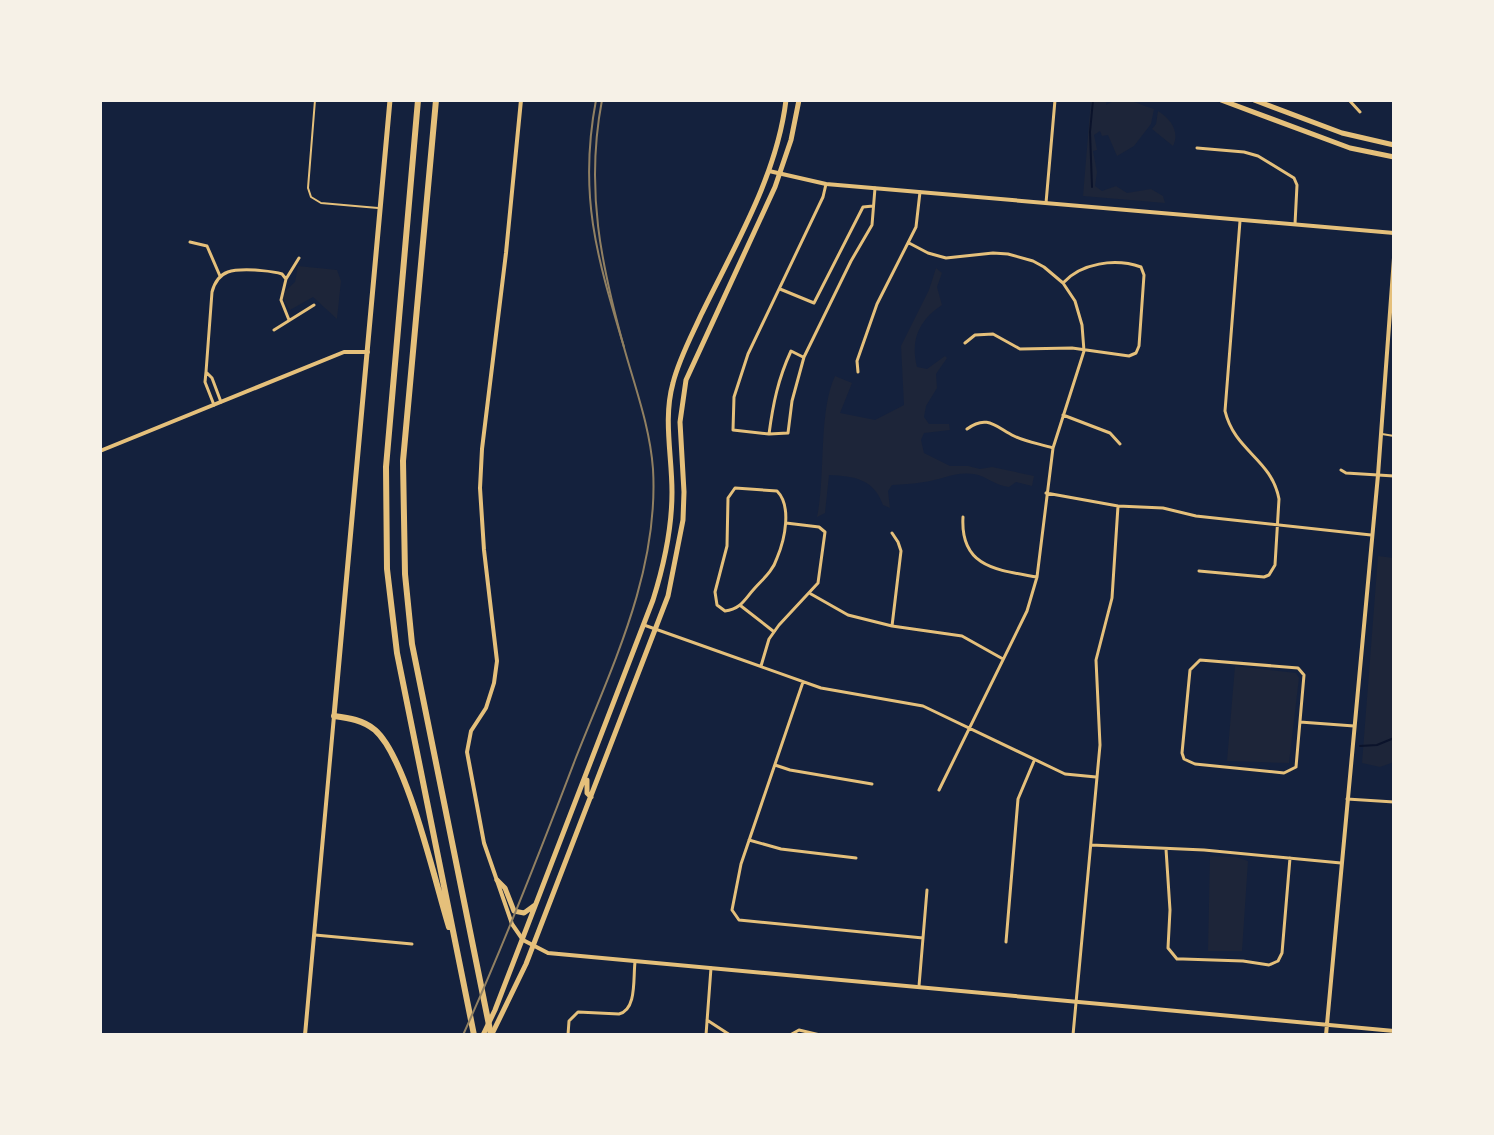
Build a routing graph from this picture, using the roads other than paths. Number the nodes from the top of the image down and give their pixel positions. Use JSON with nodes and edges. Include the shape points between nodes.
{"nodes":[{"id":1,"x":315,"y":100,"type":"edge"},
{"id":2,"x":390,"y":100,"type":"edge"},
{"id":3,"x":418,"y":100,"type":"edge"},
{"id":4,"x":436,"y":100,"type":"edge"},
{"id":5,"x":521,"y":100,"type":"edge"},
{"id":6,"x":786,"y":100,"type":"edge"},
{"id":7,"x":799,"y":100,"type":"edge"},
{"id":8,"x":1055,"y":100,"type":"edge"},
{"id":9,"x":1221,"y":100,"type":"edge"},
{"id":10,"x":1254,"y":100,"type":"edge"},
{"id":11,"x":1349,"y":100,"type":"edge"},
{"id":12,"x":1360,"y":112,"type":"dead end"},
{"id":13,"x":1394,"y":145,"type":"edge"},
{"id":14,"x":1197,"y":148,"type":"dead end"},
{"id":15,"x":1394,"y":157,"type":"edge"},
{"id":16,"x":769,"y":171,"type":"junction"},
{"id":17,"x":781,"y":174,"type":"junction"},
{"id":18,"x":826,"y":184,"type":"junction"},
{"id":19,"x":875,"y":188,"type":"junction"},
{"id":20,"x":920,"y":192,"type":"junction"},
{"id":21,"x":1046,"y":203,"type":"junction"},
{"id":22,"x":873,"y":206,"type":"junction"},
{"id":23,"x":380,"y":209,"type":"junction"},
{"id":24,"x":1240,"y":221,"type":"junction"},
{"id":25,"x":1295,"y":224,"type":"junction"},
{"id":26,"x":1394,"y":233,"type":"edge"},
{"id":27,"x":190,"y":242,"type":"dead end"},
{"id":28,"x":909,"y":243,"type":"junction"},
{"id":29,"x":299,"y":258,"type":"dead end"},
{"id":30,"x":1394,"y":258,"type":"edge"},
{"id":31,"x":220,"y":276,"type":"junction"},
{"id":32,"x":286,"y":279,"type":"junction"},
{"id":33,"x":1063,"y":283,"type":"junction"},
{"id":34,"x":780,"y":289,"type":"junction"},
{"id":35,"x":314,"y":305,"type":"dead end"},
{"id":36,"x":289,"y":320,"type":"junction"},
{"id":37,"x":274,"y":330,"type":"dead end"},
{"id":38,"x":965,"y":343,"type":"dead end"},
{"id":39,"x":1084,"y":351,"type":"junction"},
{"id":40,"x":368,"y":352,"type":"junction"},
{"id":41,"x":804,"y":357,"type":"junction"},
{"id":42,"x":206,"y":372,"type":"junction"},
{"id":43,"x":858,"y":372,"type":"dead end"},
{"id":44,"x":221,"y":402,"type":"junction"},
{"id":45,"x":214,"y":405,"type":"junction"},
{"id":46,"x":1063,"y":415,"type":"junction"},
{"id":47,"x":967,"y":429,"type":"dead end"},
{"id":48,"x":769,"y":434,"type":"junction"},
{"id":49,"x":1381,"y":434,"type":"junction"},
{"id":50,"x":1394,"y":436,"type":"edge"},
{"id":51,"x":1120,"y":444,"type":"dead end"},
{"id":52,"x":1053,"y":448,"type":"junction"},
{"id":53,"x":100,"y":451,"type":"edge"},
{"id":54,"x":1341,"y":470,"type":"dead end"},
{"id":55,"x":1378,"y":475,"type":"junction"},
{"id":56,"x":1394,"y":476,"type":"edge"},
{"id":57,"x":1046,"y":493,"type":"junction"},
{"id":58,"x":1118,"y":506,"type":"junction"},
{"id":59,"x":963,"y":517,"type":"dead end"},
{"id":60,"x":786,"y":523,"type":"junction"},
{"id":61,"x":1278,"y":526,"type":"junction"},
{"id":62,"x":892,"y":533,"type":"dead end"},
{"id":63,"x":1372,"y":535,"type":"junction"},
{"id":64,"x":1199,"y":571,"type":"dead end"},
{"id":65,"x":1037,"y":577,"type":"junction"},
{"id":66,"x":811,"y":594,"type":"junction"},
{"id":67,"x":741,"y":606,"type":"junction"},
{"id":68,"x":644,"y":625,"type":"junction"},
{"id":69,"x":892,"y":626,"type":"junction"},
{"id":70,"x":656,"y":630,"type":"junction"},
{"id":71,"x":774,"y":632,"type":"junction"},
{"id":72,"x":1003,"y":659,"type":"junction"},
{"id":73,"x":760,"y":667,"type":"junction"},
{"id":74,"x":803,"y":682,"type":"junction"},
{"id":75,"x":334,"y":716,"type":"junction"},
{"id":76,"x":1300,"y":722,"type":"junction"},
{"id":77,"x":969,"y":726,"type":"junction"},
{"id":78,"x":1354,"y":726,"type":"junction"},
{"id":79,"x":1034,"y":761,"type":"junction"},
{"id":80,"x":775,"y":765,"type":"junction"},
{"id":81,"x":587,"y":771,"type":"junction"},
{"id":82,"x":1097,"y":778,"type":"junction"},
{"id":83,"x":872,"y":784,"type":"dead end"},
{"id":84,"x":939,"y":790,"type":"dead end"},
{"id":85,"x":591,"y":797,"type":"junction"},
{"id":86,"x":1347,"y":799,"type":"junction"},
{"id":87,"x":1394,"y":802,"type":"edge"},
{"id":88,"x":749,"y":840,"type":"junction"},
{"id":89,"x":1091,"y":845,"type":"junction"},
{"id":90,"x":1166,"y":849,"type":"junction"},
{"id":91,"x":856,"y":858,"type":"dead end"},
{"id":92,"x":1290,"y":858,"type":"junction"},
{"id":93,"x":1341,"y":863,"type":"junction"},
{"id":94,"x":497,"y":880,"type":"junction"},
{"id":95,"x":927,"y":890,"type":"dead end"},
{"id":96,"x":536,"y":904,"type":"junction"},
{"id":97,"x":315,"y":935,"type":"junction"},
{"id":98,"x":923,"y":938,"type":"junction"},
{"id":99,"x":523,"y":940,"type":"junction"},
{"id":100,"x":1006,"y":942,"type":"dead end"},
{"id":101,"x":412,"y":944,"type":"dead end"},
{"id":102,"x":533,"y":945,"type":"junction"},
{"id":103,"x":460,"y":961,"type":"junction"},
{"id":104,"x":635,"y":962,"type":"junction"},
{"id":105,"x":711,"y":968,"type":"junction"},
{"id":106,"x":919,"y":988,"type":"junction"},
{"id":107,"x":1076,"y":1001,"type":"junction"},
{"id":108,"x":707,"y":1020,"type":"junction"},
{"id":109,"x":1327,"y":1024,"type":"junction"},
{"id":110,"x":1394,"y":1031,"type":"edge"},
{"id":111,"x":305,"y":1035,"type":"edge"},
{"id":112,"x":474,"y":1035,"type":"edge"},
{"id":113,"x":483,"y":1035,"type":"edge"},
{"id":114,"x":491,"y":1035,"type":"edge"},
{"id":115,"x":568,"y":1035,"type":"edge"},
{"id":116,"x":706,"y":1035,"type":"edge"},
{"id":117,"x":730,"y":1035,"type":"edge"},
{"id":118,"x":790,"y":1035,"type":"edge"},
{"id":119,"x":820,"y":1035,"type":"edge"},
{"id":120,"x":1073,"y":1035,"type":"edge"},
{"id":121,"x":1326,"y":1035,"type":"edge"}],
"edges":[{"from":1,"to":23,"type":"lane","via":[[311,197],[321,203]]},
{"from":2,"to":23,"type":"main road"},
{"from":3,"to":103,"type":"highway","via":[[386,467],[387,569],[397,653]]},
{"from":4,"to":114,"type":"highway","via":[[403,461],[403,539],[412,644]]},
{"from":5,"to":94,"type":"street","via":[[480,488],[497,661],[486,708],[471,731],[467,752],[484,843]]},
{"from":6,"to":16,"type":"main road"},
{"from":7,"to":17,"type":"main road"},
{"from":8,"to":21,"type":"street"},
{"from":9,"to":15,"type":"main road","via":[[1325,140]]},
{"from":10,"to":13,"type":"main road","via":[[1342,133]]},
{"from":11,"to":12,"type":"street"},
{"from":14,"to":25,"type":"street","via":[[1258,156],[1294,178]]},
{"from":16,"to":17,"type":"street"},
{"from":16,"to":68,"type":"main road","via":[[673,380],[668,411],[668,540]]},
{"from":17,"to":18,"type":"street"},
{"from":17,"to":70,"type":"main road","via":[[686,380],[680,422],[683,520]]},
{"from":18,"to":19,"type":"street"},
{"from":18,"to":34,"type":"street"},
{"from":19,"to":20,"type":"street"},
{"from":19,"to":22,"type":"street"},
{"from":20,"to":21,"type":"street"},
{"from":20,"to":28,"type":"street"},
{"from":21,"to":24,"type":"street"},
{"from":22,"to":34,"type":"street","via":[[863,207],[814,303]]},
{"from":22,"to":41,"type":"street","via":[[872,225]]},
{"from":23,"to":40,"type":"main road"},
{"from":24,"to":25,"type":"street"},
{"from":24,"to":61,"type":"street","via":[[1225,411],[1239,444],[1270,473],[1279,499]]},
{"from":25,"to":26,"type":"street"},
{"from":27,"to":31,"type":"street","via":[[207,246]]},
{"from":28,"to":33,"type":"street","via":[[946,258],[1008,254],[1033,261]]},
{"from":28,"to":43,"type":"street","via":[[877,304]]},
{"from":29,"to":32,"type":"street"},
{"from":30,"to":49,"type":"street"},
{"from":31,"to":32,"type":"street","via":[[236,269],[278,272]]},
{"from":31,"to":42,"type":"street","via":[[212,292]]},
{"from":32,"to":36,"type":"street","via":[[281,300]]},
{"from":33,"to":39,"type":"street","via":[[1075,301]]},
{"from":33,"to":39,"type":"street","via":[[1098,263],[1137,265],[1144,275],[1139,350],[1129,356]]},
{"from":34,"to":48,"type":"street","via":[[748,354],[734,397],[731,428]]},
{"from":35,"to":36,"type":"street"},
{"from":36,"to":37,"type":"street"},
{"from":38,"to":39,"type":"street","via":[[975,335],[993,334],[1020,349]]},
{"from":39,"to":46,"type":"street"},
{"from":40,"to":44,"type":"street","via":[[344,352]]},
{"from":40,"to":75,"type":"main road"},
{"from":41,"to":48,"type":"street","via":[[788,433]]},
{"from":41,"to":48,"type":"street","via":[[791,351],[774,397]]},
{"from":42,"to":44,"type":"street"},
{"from":42,"to":45,"type":"street"},
{"from":44,"to":45,"type":"street"},
{"from":45,"to":53,"type":"street"},
{"from":46,"to":51,"type":"street","via":[[1110,433]]},
{"from":46,"to":52,"type":"street"},
{"from":47,"to":52,"type":"street","via":[[984,421],[995,423],[1019,438]]},
{"from":49,"to":50,"type":"lane"},
{"from":49,"to":55,"type":"street"},
{"from":52,"to":57,"type":"street"},
{"from":54,"to":55,"type":"street"},
{"from":55,"to":56,"type":"street"},
{"from":55,"to":63,"type":"street"},
{"from":57,"to":58,"type":"street"},
{"from":57,"to":65,"type":"street"},
{"from":58,"to":61,"type":"street"},
{"from":58,"to":82,"type":"street","via":[[1112,598],[1096,660]]},
{"from":59,"to":65,"type":"street","via":[[964,537],[979,562]]},
{"from":60,"to":66,"type":"street","via":[[825,532],[822,572]]},
{"from":60,"to":67,"type":"street","via":[[777,559]]},
{"from":60,"to":67,"type":"street","via":[[784,500],[775,490],[735,488],[728,503],[727,546],[714,598],[725,611]]},
{"from":61,"to":63,"type":"street"},
{"from":61,"to":64,"type":"street","via":[[1275,565],[1269,575]]},
{"from":62,"to":69,"type":"street","via":[[901,551]]},
{"from":63,"to":78,"type":"street"},
{"from":65,"to":72,"type":"street"},
{"from":66,"to":69,"type":"street","via":[[848,615]]},
{"from":66,"to":71,"type":"street"},
{"from":67,"to":71,"type":"street"},
{"from":68,"to":70,"type":"street"},
{"from":68,"to":81,"type":"main road"},
{"from":69,"to":72,"type":"street","via":[[962,636]]},
{"from":70,"to":73,"type":"street"},
{"from":70,"to":85,"type":"main road"},
{"from":71,"to":73,"type":"street"},
{"from":72,"to":77,"type":"street"},
{"from":73,"to":74,"type":"street"},
{"from":74,"to":77,"type":"street","via":[[923,706]]},
{"from":74,"to":80,"type":"street"},
{"from":75,"to":97,"type":"street"},
{"from":75,"to":103,"type":"highway","via":[[366,724],[389,747]]},
{"from":76,"to":76,"type":"street","via":[[1305,677],[1298,668],[1200,660],[1190,670],[1182,753],[1189,763],[1284,773],[1296,767]]},
{"from":76,"to":78,"type":"street"},
{"from":77,"to":79,"type":"street"},
{"from":77,"to":84,"type":"street"},
{"from":78,"to":86,"type":"street"},
{"from":79,"to":82,"type":"street","via":[[1065,774]]},
{"from":79,"to":100,"type":"street","via":[[1018,799]]},
{"from":80,"to":83,"type":"street"},
{"from":80,"to":88,"type":"street"},
{"from":81,"to":85,"type":"main road"},
{"from":81,"to":96,"type":"main road"},
{"from":82,"to":89,"type":"street"},
{"from":85,"to":102,"type":"main road"},
{"from":86,"to":87,"type":"street"},
{"from":86,"to":93,"type":"street"},
{"from":88,"to":91,"type":"street"},
{"from":88,"to":98,"type":"street","via":[[734,893],[732,910],[739,920]]},
{"from":89,"to":90,"type":"street"},
{"from":89,"to":107,"type":"street"},
{"from":90,"to":92,"type":"street"},
{"from":90,"to":92,"type":"street","via":[[1168,948],[1177,959],[1269,965],[1278,961]]},
{"from":92,"to":93,"type":"street"},
{"from":93,"to":109,"type":"street"},
{"from":94,"to":96,"type":"main road","via":[[514,911],[524,913]]},
{"from":94,"to":99,"type":"street"},
{"from":95,"to":98,"type":"street"},
{"from":96,"to":99,"type":"main road"},
{"from":97,"to":101,"type":"street"},
{"from":97,"to":111,"type":"street"},
{"from":98,"to":106,"type":"street"},
{"from":99,"to":102,"type":"street"},
{"from":99,"to":113,"type":"main road"},
{"from":102,"to":104,"type":"street","via":[[548,953]]},
{"from":102,"to":114,"type":"main road"},
{"from":103,"to":112,"type":"highway"},
{"from":104,"to":105,"type":"street"},
{"from":104,"to":115,"type":"street","via":[[630,1008],[624,1014],[578,1012],[569,1021]]},
{"from":105,"to":106,"type":"street"},
{"from":105,"to":108,"type":"street"},
{"from":106,"to":107,"type":"street"},
{"from":107,"to":109,"type":"street"},
{"from":107,"to":120,"type":"street"},
{"from":108,"to":116,"type":"street"},
{"from":108,"to":117,"type":"street"},
{"from":109,"to":110,"type":"street"},
{"from":109,"to":121,"type":"street"},
{"from":118,"to":119,"type":"street","via":[[799,1030]]}]}
